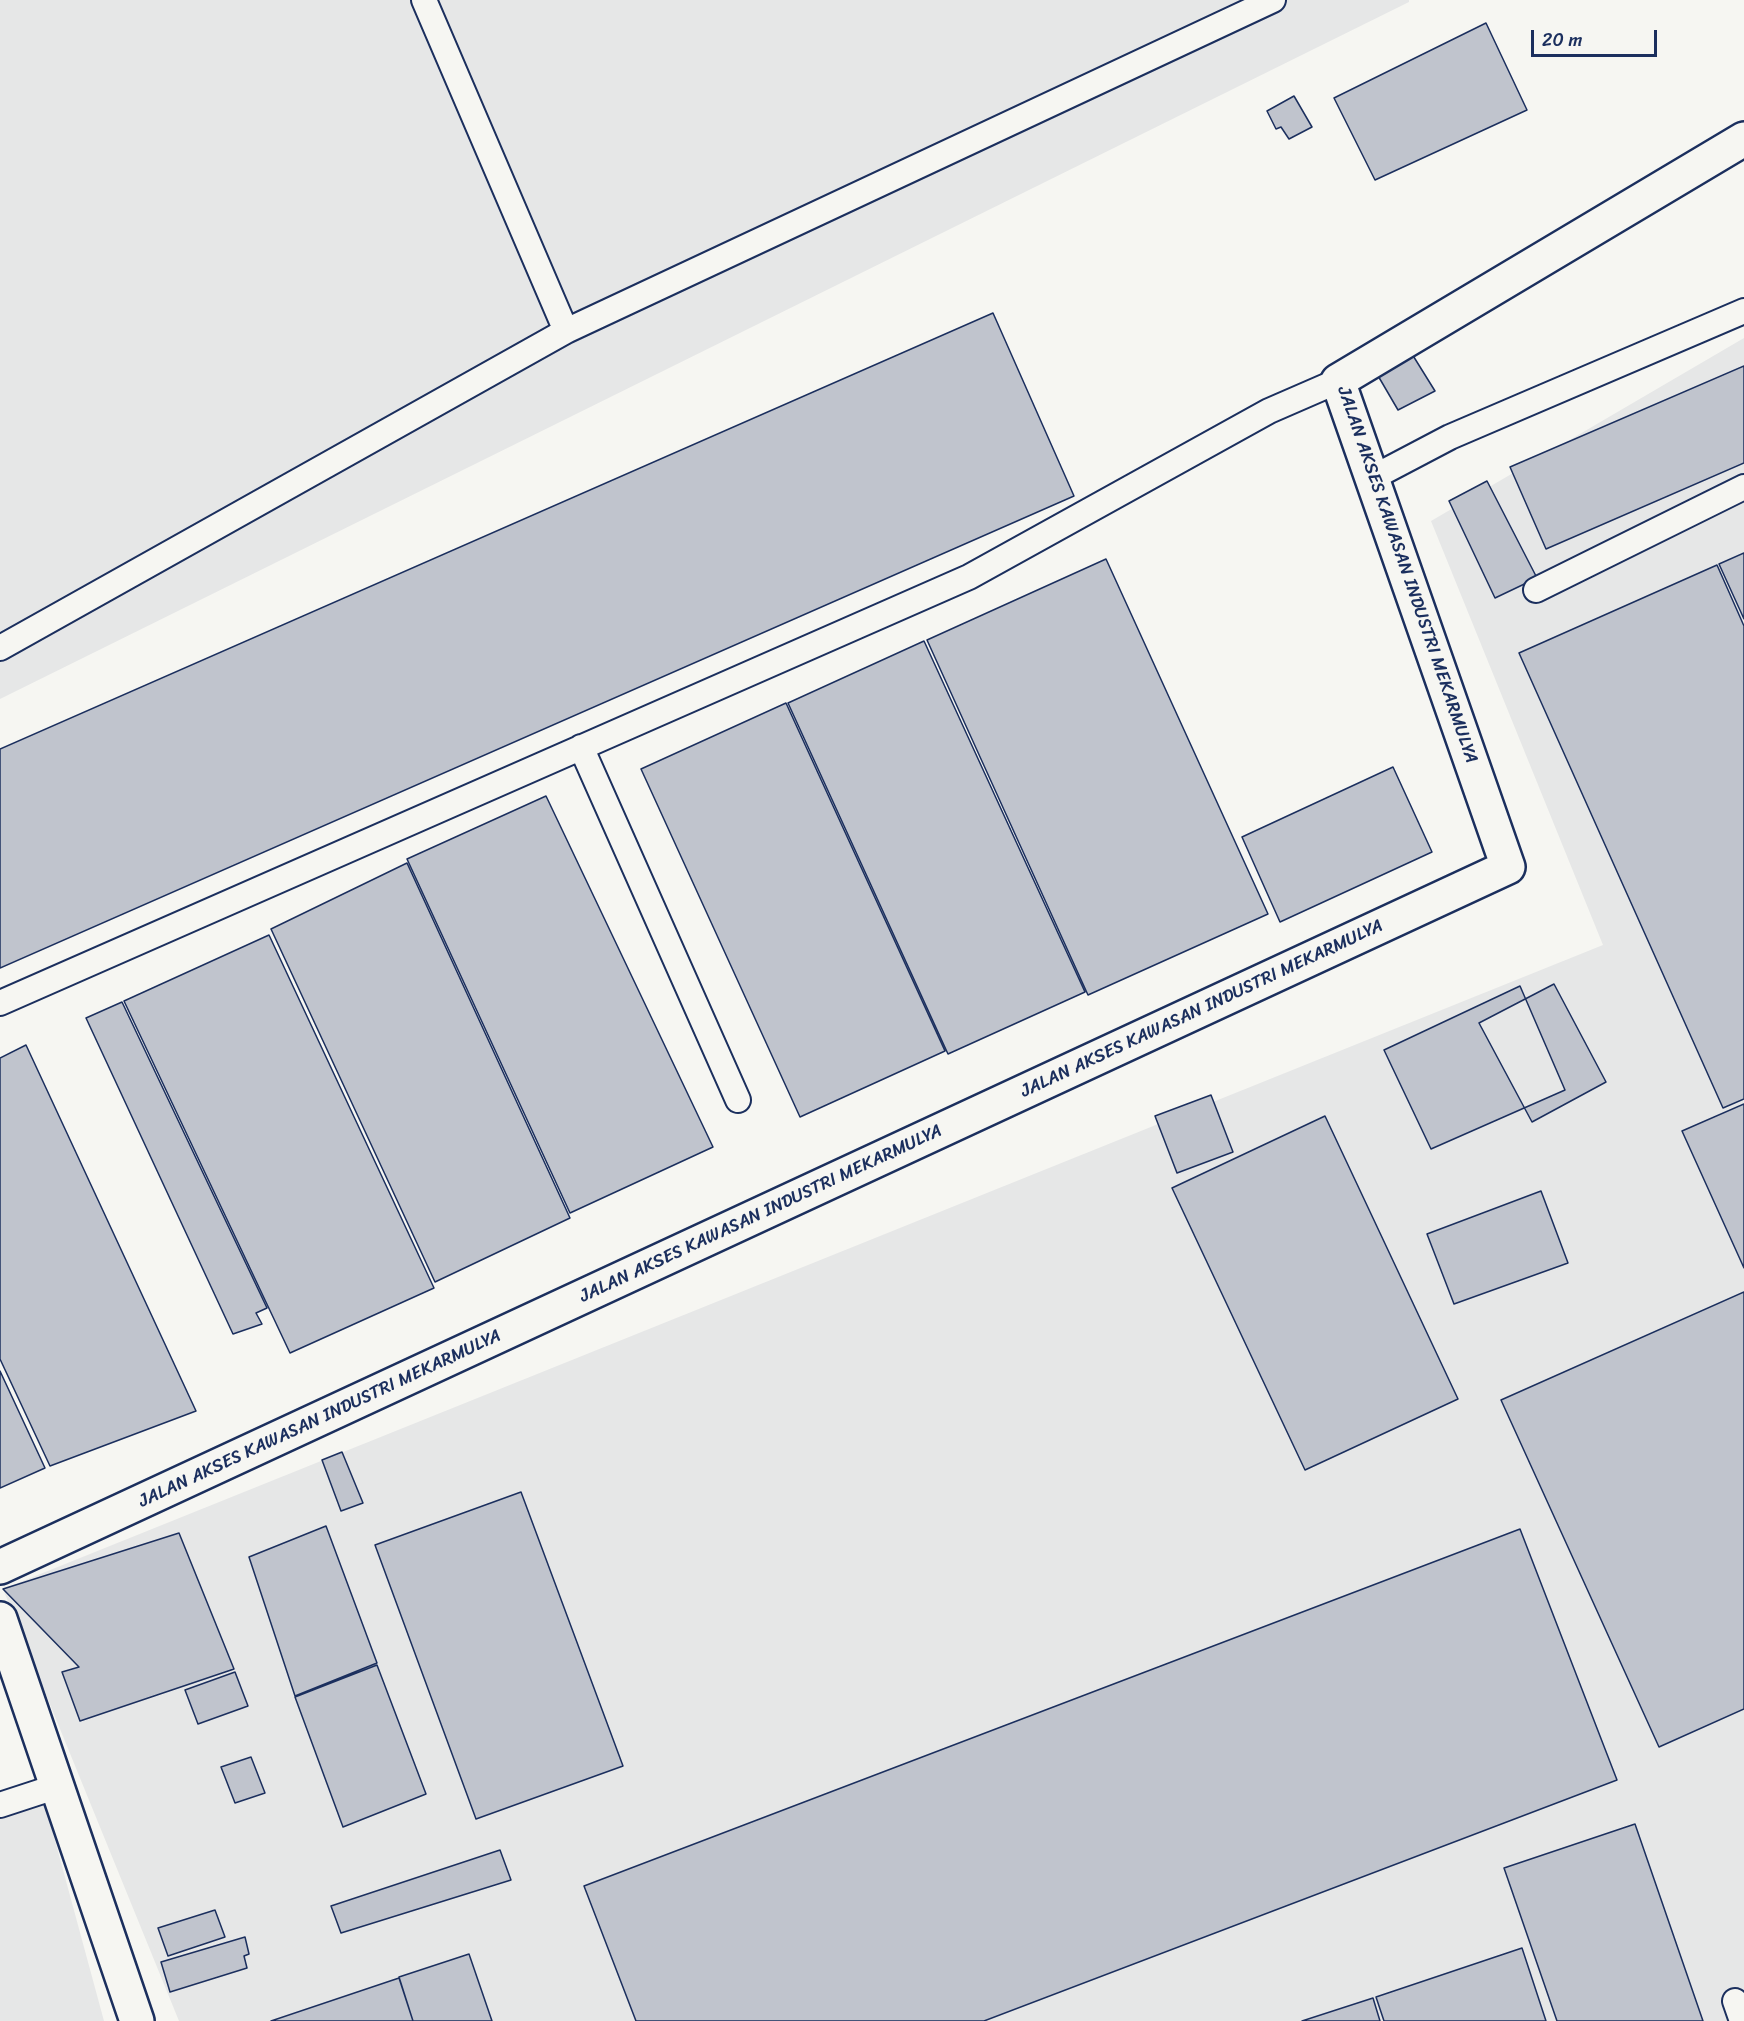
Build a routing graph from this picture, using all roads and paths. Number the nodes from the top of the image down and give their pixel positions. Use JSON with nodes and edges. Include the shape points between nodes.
{"nodes":[{"id":1,"x":424,"y":0,"type":"edge"},
{"id":2,"x":1273,"y":0,"type":"edge"},
{"id":3,"x":1744,"y":139,"type":"edge"},
{"id":4,"x":1744,"y":311,"type":"edge"},
{"id":5,"x":566,"y":331,"type":"junction"},
{"id":6,"x":1338,"y":381,"type":"junction"},
{"id":7,"x":1372,"y":478,"type":"junction"},
{"id":8,"x":1744,"y":487,"type":"edge"},
{"id":9,"x":1536,"y":590,"type":"dead end"},
{"id":10,"x":0,"y":648,"type":"edge"},
{"id":11,"x":581,"y":747,"type":"junction"},
{"id":12,"x":0,"y":1003,"type":"edge"},
{"id":13,"x":738,"y":1100,"type":"dead end"},
{"id":14,"x":0,"y":1568,"type":"edge"},
{"id":15,"x":0,"y":1619,"type":"edge"},
{"id":16,"x":58,"y":1786,"type":"junction"},
{"id":17,"x":0,"y":1805,"type":"edge"},
{"id":18,"x":137,"y":2021,"type":"edge"}],
"edges":[{"from":1,"to":5,"type":"lane"},
{"from":2,"to":5,"type":"lane"},
{"from":3,"to":6,"type":"street","name":"JALAN AKSES KAWASAN INDUSTRI MEKARMULYA"},
{"from":4,"to":7,"type":"lane","via":[[1450,438]]},
{"from":5,"to":10,"type":"lane"},
{"from":6,"to":7,"type":"street","name":"JALAN AKSES KAWASAN INDUSTRI MEKARMULYA"},
{"from":6,"to":11,"type":"lane","via":[[1269,411],[969,577]]},
{"from":7,"to":14,"type":"street","name":"JALAN AKSES KAWASAN INDUSTRI MEKARMULYA","via":[[1508,867]]},
{"from":8,"to":9,"type":"lane"},
{"from":11,"to":12,"type":"lane"},
{"from":11,"to":13,"type":"lane"},
{"from":15,"to":16,"type":"street"},
{"from":16,"to":17,"type":"lane"},
{"from":16,"to":18,"type":"street"}]}
